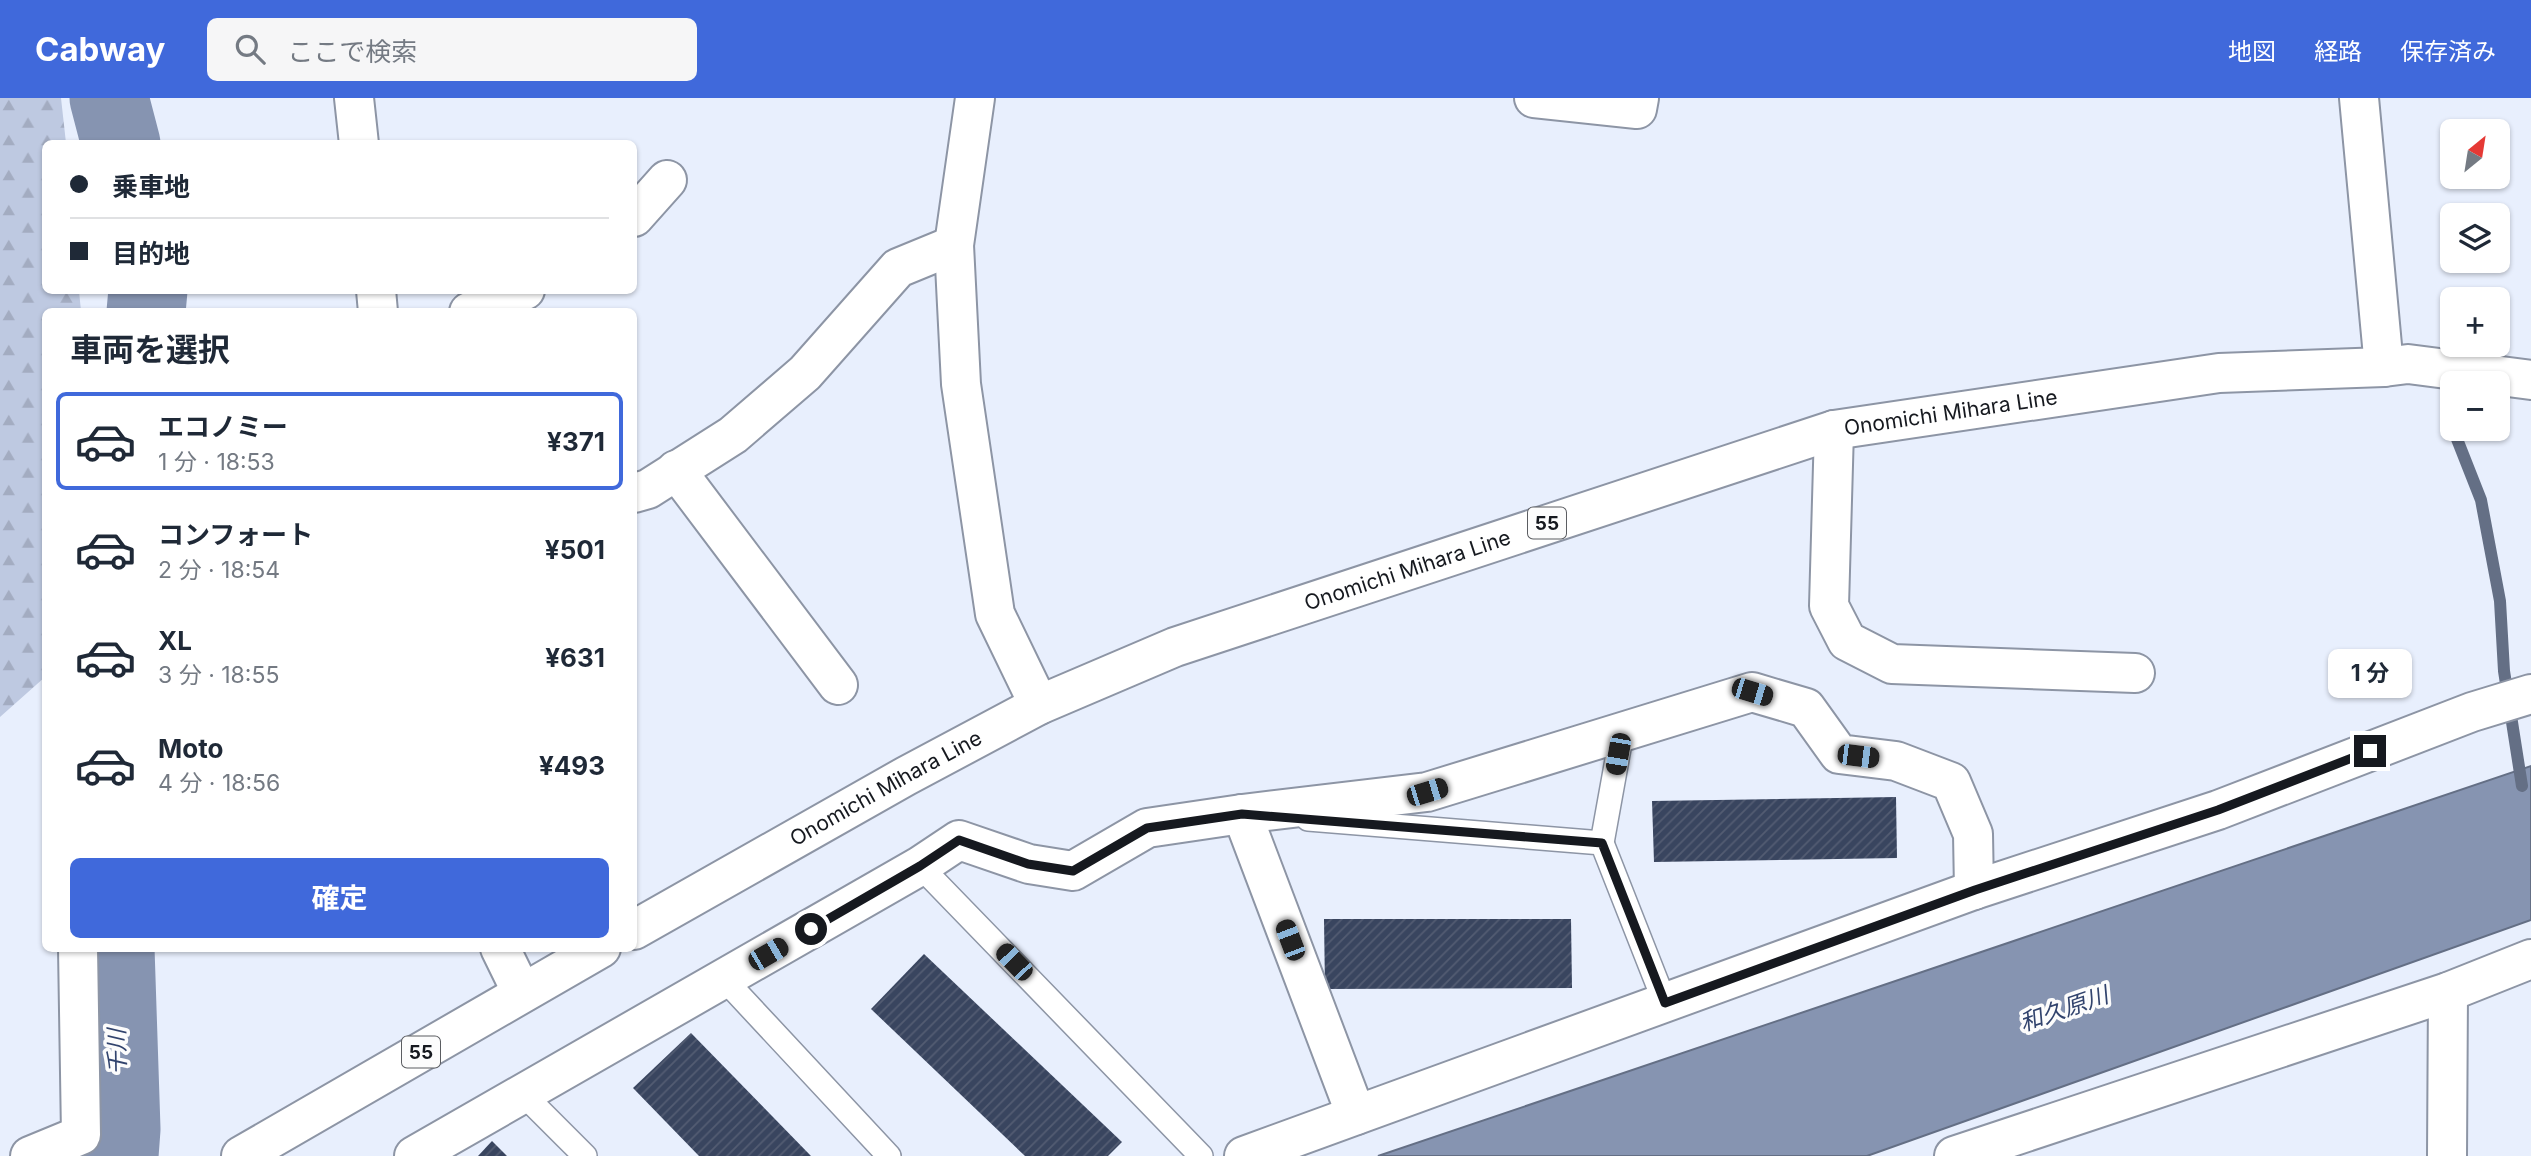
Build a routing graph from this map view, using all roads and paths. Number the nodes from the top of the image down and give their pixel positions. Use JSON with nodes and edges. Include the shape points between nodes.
{"nodes":[{"id":1,"x":354,"y":98,"type":"edge"},
{"id":2,"x":975,"y":98,"type":"edge"},
{"id":3,"x":1534,"y":98,"type":"edge"},
{"id":4,"x":1639,"y":98,"type":"edge"},
{"id":5,"x":2359,"y":98,"type":"edge"},
{"id":6,"x":359,"y":140,"type":"edge"},
{"id":7,"x":667,"y":180,"type":"dead end"},
{"id":8,"x":637,"y":214,"type":"edge"},
{"id":9,"x":954,"y":245,"type":"junction"},
{"id":10,"x":515,"y":294,"type":"edge"},
{"id":11,"x":478,"y":308,"type":"edge"},
{"id":12,"x":2384,"y":367,"type":"junction"},
{"id":13,"x":2531,"y":380,"type":"edge"},
{"id":14,"x":1834,"y":430,"type":"junction"},
{"id":15,"x":676,"y":470,"type":"junction"},
{"id":16,"x":637,"y":492,"type":"edge"},
{"id":17,"x":2135,"y":673,"type":"dead end"},
{"id":18,"x":838,"y":685,"type":"dead end"},
{"id":19,"x":2527,"y":696,"type":"edge"},
{"id":20,"x":1039,"y":705,"type":"junction"},
{"id":21,"x":1622,"y":732,"type":"junction"},
{"id":22,"x":1242,"y":814,"type":"junction"},
{"id":23,"x":1602,"y":843,"type":"junction"},
{"id":24,"x":920,"y":866,"type":"junction"},
{"id":25,"x":1975,"y":890,"type":"junction"},
{"id":26,"x":637,"y":928,"type":"edge"},
{"id":27,"x":78,"y":952,"type":"edge"},
{"id":28,"x":502,"y":952,"type":"edge"},
{"id":29,"x":594,"y":952,"type":"edge"},
{"id":30,"x":2531,"y":959,"type":"edge"},
{"id":31,"x":724,"y":979,"type":"junction"},
{"id":32,"x":2448,"y":992,"type":"junction"},
{"id":33,"x":522,"y":993,"type":"junction"},
{"id":34,"x":1665,"y":1003,"type":"junction"},
{"id":35,"x":523,"y":1094,"type":"junction"},
{"id":36,"x":1356,"y":1115,"type":"junction"},
{"id":37,"x":30,"y":1156,"type":"edge"},
{"id":38,"x":241,"y":1156,"type":"edge"},
{"id":39,"x":414,"y":1156,"type":"edge"},
{"id":40,"x":585,"y":1156,"type":"edge"},
{"id":41,"x":889,"y":1156,"type":"edge"},
{"id":42,"x":1201,"y":1156,"type":"edge"},
{"id":43,"x":1244,"y":1156,"type":"edge"},
{"id":44,"x":1954,"y":1156,"type":"edge"},
{"id":45,"x":2448,"y":1156,"type":"edge"}],
"edges":[{"from":1,"to":6,"type":"street"},
{"from":2,"to":9,"type":"street"},
{"from":3,"to":4,"type":"street","via":[[1637,109]]},
{"from":5,"to":12,"type":"street"},
{"from":7,"to":8,"type":"street"},
{"from":9,"to":15,"type":"street","via":[[898,268],[805,373],[733,435]]},
{"from":9,"to":20,"type":"street","via":[[961,384],[995,614]]},
{"from":10,"to":11,"type":"street"},
{"from":12,"to":13,"type":"street","name":"Onomichi Mihara Line","number":"55","via":[[2409,364]]},
{"from":12,"to":14,"type":"street","name":"Onomichi Mihara Line","number":"55","via":[[2219,373]]},
{"from":14,"to":17,"type":"street","via":[[1829,606],[1847,641],[1892,664]]},
{"from":14,"to":20,"type":"street","name":"Onomichi Mihara Line","number":"55","via":[[1175,647]]},
{"from":15,"to":16,"type":"street"},
{"from":15,"to":18,"type":"street"},
{"from":19,"to":25,"type":"street","via":[[2472,712],[2218,810]]},
{"from":20,"to":26,"type":"street","name":"Onomichi Mihara Line","number":"55"},
{"from":21,"to":22,"type":"street","via":[[1427,792]]},
{"from":21,"to":23,"type":"lane"},
{"from":21,"to":25,"type":"street","via":[[1752,692],[1806,708],[1839,754],[1896,761],[1951,782],[1973,834]]},
{"from":22,"to":23,"type":"lane"},
{"from":22,"to":24,"type":"street","via":[[1147,828],[1073,871],[1028,864],[959,840]]},
{"from":22,"to":36,"type":"street"},
{"from":23,"to":34,"type":"lane"},
{"from":24,"to":31,"type":"street"},
{"from":24,"to":42,"type":"lane"},
{"from":25,"to":34,"type":"street"},
{"from":27,"to":37,"type":"street","via":[[81,1135]]},
{"from":28,"to":33,"type":"street"},
{"from":29,"to":33,"type":"street","number":"55"},
{"from":30,"to":32,"type":"street"},
{"from":31,"to":35,"type":"street"},
{"from":31,"to":41,"type":"lane"},
{"from":32,"to":44,"type":"street"},
{"from":32,"to":45,"type":"street"},
{"from":33,"to":38,"type":"street","number":"55"},
{"from":34,"to":36,"type":"street"},
{"from":35,"to":39,"type":"street"},
{"from":35,"to":40,"type":"lane"},
{"from":36,"to":43,"type":"street"}]}
